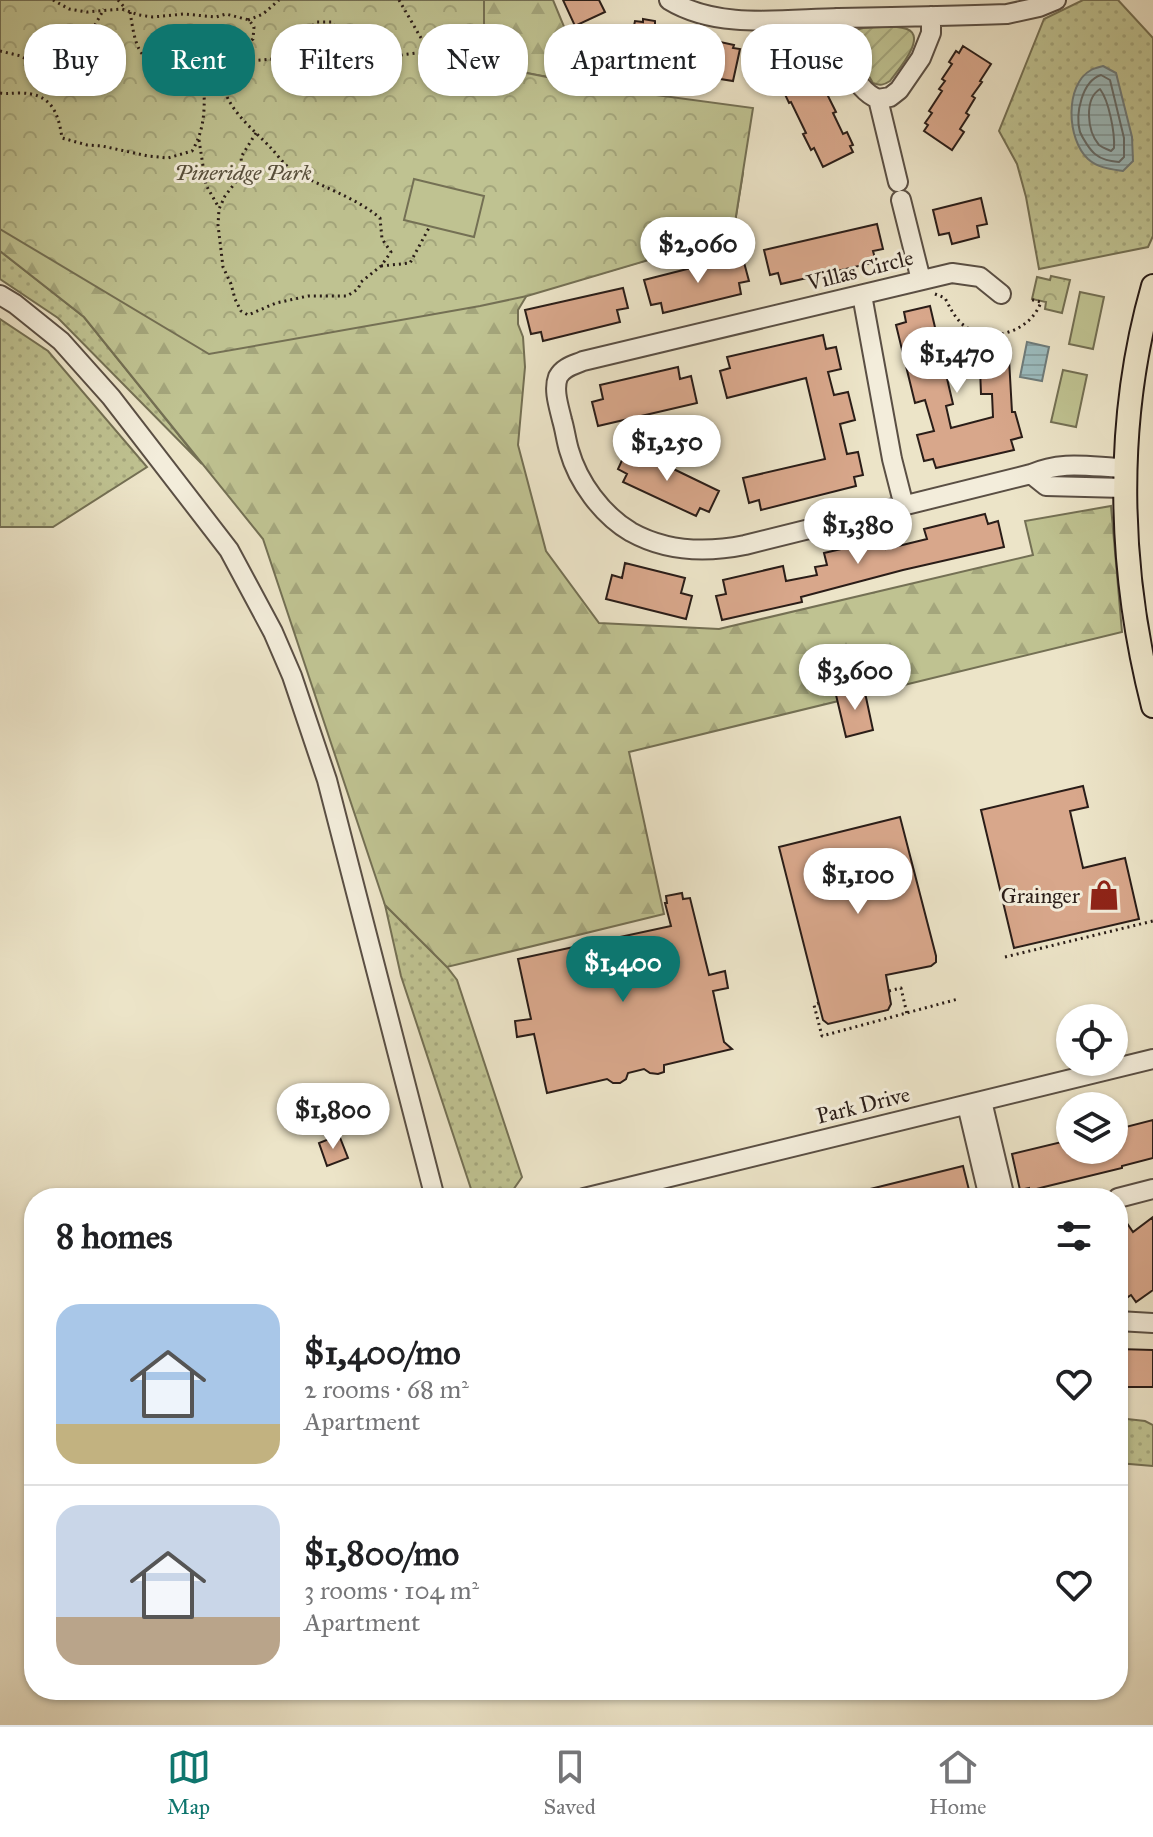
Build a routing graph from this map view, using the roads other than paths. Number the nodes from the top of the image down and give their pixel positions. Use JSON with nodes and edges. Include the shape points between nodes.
{"nodes":[{"id":1,"x":669,"y":0,"type":"edge"},
{"id":2,"x":1056,"y":0,"type":"edge"},
{"id":3,"x":931,"y":16,"type":"junction"},
{"id":4,"x":837,"y":18,"type":"junction"},
{"id":5,"x":878,"y":99,"type":"junction"},
{"id":6,"x":1153,"y":286,"type":"edge"},
{"id":7,"x":926,"y":287,"type":"junction"},
{"id":8,"x":1001,"y":294,"type":"dead end"},
{"id":9,"x":0,"y":295,"type":"edge"},
{"id":10,"x":862,"y":295,"type":"junction"},
{"id":11,"x":1124,"y":478,"type":"junction"},
{"id":12,"x":904,"y":506,"type":"junction"},
{"id":13,"x":1153,"y":706,"type":"edge"},
{"id":14,"x":1153,"y":1059,"type":"edge"},
{"id":15,"x":975,"y":1103,"type":"junction"},
{"id":16,"x":432,"y":1188,"type":"edge"},
{"id":17,"x":625,"y":1188,"type":"edge"},
{"id":18,"x":988,"y":1188,"type":"edge"},
{"id":19,"x":1002,"y":1188,"type":"edge"},
{"id":20,"x":1153,"y":1189,"type":"edge"},
{"id":21,"x":1128,"y":1195,"type":"edge"},
{"id":22,"x":1128,"y":1322,"type":"edge"},
{"id":23,"x":1153,"y":1323,"type":"edge"}],
"edges":[{"from":1,"to":4,"type":"street","via":[[725,19]]},
{"from":2,"to":3,"type":"street","via":[[1007,14]]},
{"from":3,"to":4,"type":"street"},
{"from":3,"to":5,"type":"street","via":[[921,58],[899,90]]},
{"from":4,"to":5,"type":"street","via":[[838,40],[852,71],[864,91]]},
{"from":5,"to":7,"type":"street"},
{"from":6,"to":11,"type":"main road","via":[[1132,384]]},
{"from":7,"to":8,"type":"street","name":"Villas Circle","via":[[952,273],[980,277]]},
{"from":7,"to":10,"type":"street","name":"Villas Circle"},
{"from":9,"to":16,"type":"street","via":[[61,341],[111,397],[229,550],[273,632],[327,780]]},
{"from":10,"to":12,"type":"street"},
{"from":10,"to":12,"type":"street","name":"Villas Circle","via":[[583,361],[564,368],[556,394],[569,451],[591,494],[609,516],[652,541],[720,550]]},
{"from":11,"to":12,"type":"street","name":"Villas Circle","via":[[1062,465],[1046,467]]},
{"from":11,"to":13,"type":"main road","via":[[1135,623]]},
{"from":14,"to":15,"type":"street","name":"Park Drive"},
{"from":15,"to":17,"type":"street","name":"Park Drive"},
{"from":15,"to":18,"type":"street"},
{"from":15,"to":19,"type":"street"},
{"from":20,"to":21,"type":"street"},
{"from":22,"to":23,"type":"street"}]}
